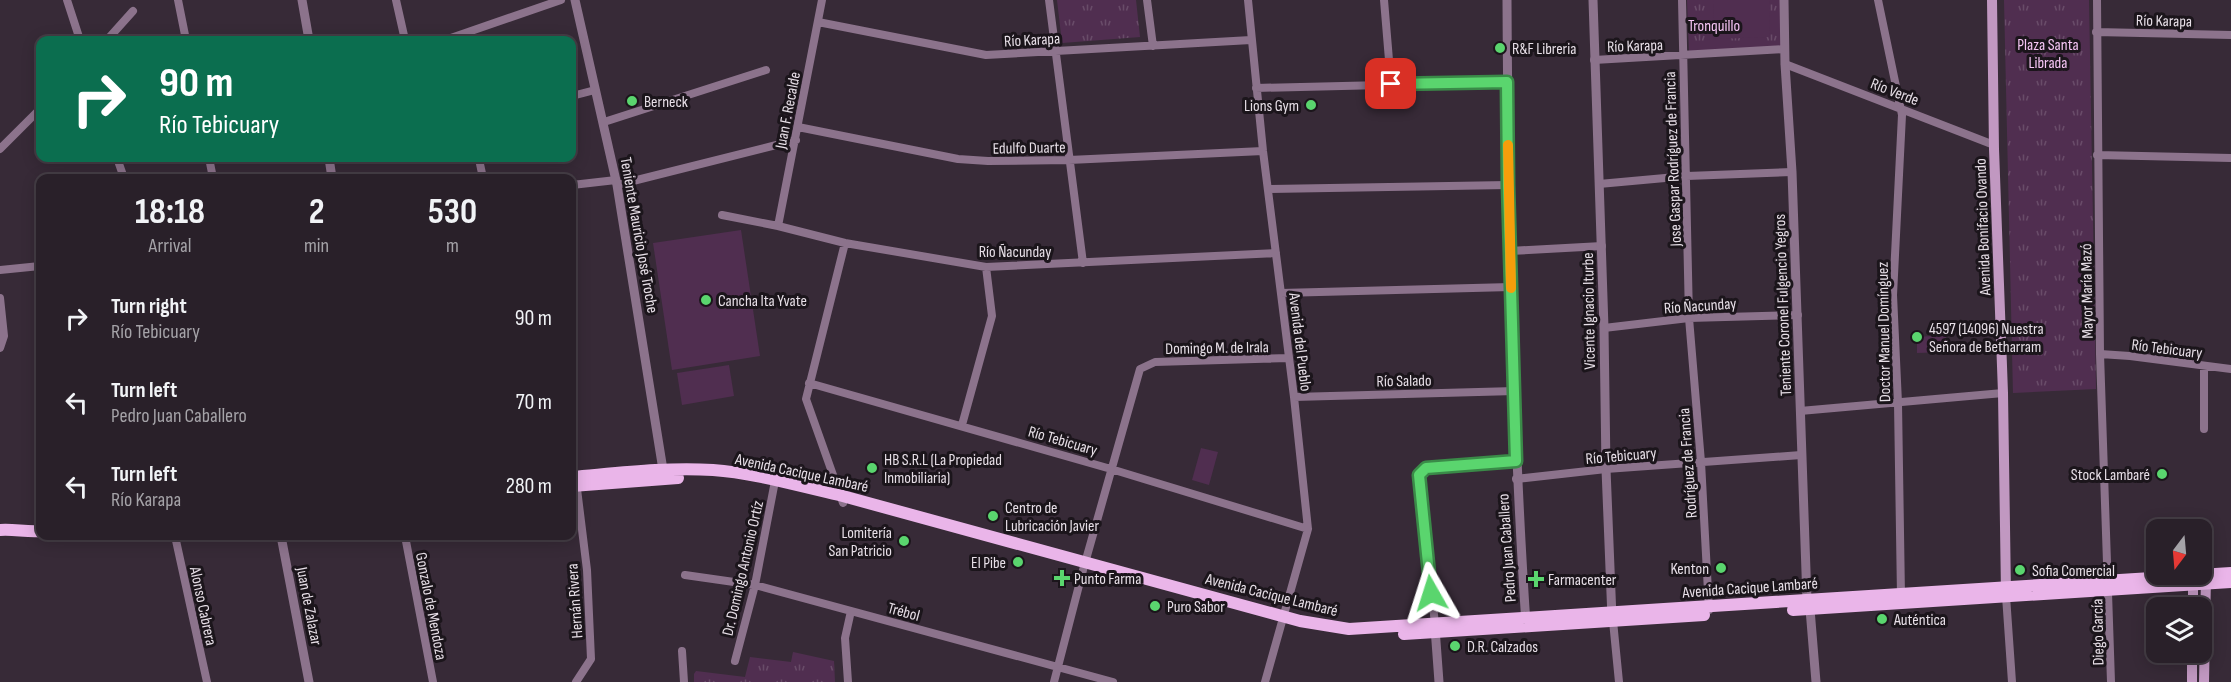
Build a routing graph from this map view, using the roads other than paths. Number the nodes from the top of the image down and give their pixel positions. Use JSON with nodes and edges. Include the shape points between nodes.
{"nodes":[{"id":1,"x":67,"y":0,"type":"edge"},
{"id":2,"x":178,"y":0,"type":"edge"},
{"id":3,"x":302,"y":0,"type":"edge"},
{"id":4,"x":396,"y":0,"type":"edge"},
{"id":5,"x":561,"y":0,"type":"edge"},
{"id":6,"x":575,"y":0,"type":"edge"},
{"id":7,"x":822,"y":0,"type":"edge"},
{"id":8,"x":1049,"y":0,"type":"edge"},
{"id":9,"x":1147,"y":0,"type":"edge"},
{"id":10,"x":1248,"y":0,"type":"edge"},
{"id":11,"x":1384,"y":0,"type":"edge"},
{"id":12,"x":1507,"y":0,"type":"edge"},
{"id":13,"x":1593,"y":0,"type":"edge"},
{"id":14,"x":1682,"y":0,"type":"edge"},
{"id":15,"x":1784,"y":0,"type":"edge"},
{"id":16,"x":1878,"y":0,"type":"edge"},
{"id":17,"x":1992,"y":0,"type":"edge"},
{"id":18,"x":2097,"y":0,"type":"edge"},
{"id":19,"x":133,"y":11,"type":"dead end"},
{"id":20,"x":818,"y":22,"type":"junction"},
{"id":21,"x":2096,"y":32,"type":"junction"},
{"id":22,"x":2231,"y":35,"type":"edge"},
{"id":23,"x":79,"y":36,"type":"edge"},
{"id":24,"x":111,"y":36,"type":"edge"},
{"id":25,"x":185,"y":36,"type":"edge"},
{"id":26,"x":308,"y":36,"type":"edge"},
{"id":27,"x":404,"y":36,"type":"edge"},
{"id":28,"x":457,"y":36,"type":"edge"},
{"id":29,"x":1251,"y":40,"type":"junction"},
{"id":30,"x":1153,"y":46,"type":"junction"},
{"id":31,"x":1785,"y":49,"type":"junction"},
{"id":32,"x":1056,"y":51,"type":"junction"},
{"id":33,"x":1683,"y":56,"type":"junction"},
{"id":34,"x":1594,"y":60,"type":"junction"},
{"id":35,"x":1785,"y":64,"type":"junction"},
{"id":36,"x":766,"y":70,"type":"dead end"},
{"id":37,"x":1507,"y":82,"type":"junction"},
{"id":38,"x":1391,"y":84,"type":"junction"},
{"id":39,"x":1256,"y":88,"type":"junction"},
{"id":40,"x":595,"y":90,"type":"junction"},
{"id":41,"x":576,"y":95,"type":"edge"},
{"id":42,"x":1901,"y":108,"type":"junction"},
{"id":43,"x":36,"y":113,"type":"edge"},
{"id":44,"x":604,"y":122,"type":"junction"},
{"id":45,"x":798,"y":128,"type":"junction"},
{"id":46,"x":795,"y":140,"type":"junction"},
{"id":47,"x":1994,"y":145,"type":"junction"},
{"id":48,"x":0,"y":149,"type":"edge"},
{"id":49,"x":1263,"y":151,"type":"junction"},
{"id":50,"x":2097,"y":155,"type":"junction"},
{"id":51,"x":2231,"y":158,"type":"edge"},
{"id":52,"x":1070,"y":160,"type":"junction"},
{"id":53,"x":480,"y":164,"type":"dead end"},
{"id":54,"x":1792,"y":172,"type":"junction"},
{"id":55,"x":482,"y":174,"type":"edge"},
{"id":56,"x":1687,"y":176,"type":"junction"},
{"id":57,"x":616,"y":182,"type":"junction"},
{"id":58,"x":1599,"y":184,"type":"junction"},
{"id":59,"x":576,"y":185,"type":"edge"},
{"id":60,"x":1508,"y":185,"type":"junction"},
{"id":61,"x":1268,"y":189,"type":"junction"},
{"id":62,"x":722,"y":215,"type":"dead end"},
{"id":63,"x":778,"y":226,"type":"junction"},
{"id":64,"x":845,"y":243,"type":"junction"},
{"id":65,"x":1602,"y":246,"type":"junction"},
{"id":66,"x":1510,"y":251,"type":"junction"},
{"id":67,"x":1276,"y":253,"type":"junction"},
{"id":68,"x":1083,"y":263,"type":"junction"},
{"id":69,"x":36,"y":266,"type":"edge"},
{"id":70,"x":986,"y":267,"type":"junction"},
{"id":71,"x":0,"y":270,"type":"edge"},
{"id":72,"x":1511,"y":287,"type":"junction"},
{"id":73,"x":1281,"y":293,"type":"junction"},
{"id":74,"x":0,"y":298,"type":"edge"},
{"id":75,"x":1798,"y":315,"type":"junction"},
{"id":76,"x":1689,"y":318,"type":"junction"},
{"id":77,"x":1604,"y":328,"type":"junction"},
{"id":78,"x":0,"y":348,"type":"edge"},
{"id":79,"x":2100,"y":354,"type":"junction"},
{"id":80,"x":1289,"y":358,"type":"junction"},
{"id":81,"x":2204,"y":366,"type":"junction"},
{"id":82,"x":2231,"y":369,"type":"edge"},
{"id":83,"x":809,"y":383,"type":"junction"},
{"id":84,"x":1515,"y":391,"type":"junction"},
{"id":85,"x":2003,"y":393,"type":"junction"},
{"id":86,"x":1294,"y":397,"type":"junction"},
{"id":87,"x":1898,"y":403,"type":"junction"},
{"id":88,"x":1800,"y":411,"type":"junction"},
{"id":89,"x":962,"y":425,"type":"junction"},
{"id":90,"x":2204,"y":429,"type":"dead end"},
{"id":91,"x":1801,"y":454,"type":"junction"},
{"id":92,"x":1516,"y":461,"type":"junction"},
{"id":93,"x":1701,"y":462,"type":"junction"},
{"id":94,"x":1111,"y":469,"type":"junction"},
{"id":95,"x":1606,"y":469,"type":"junction"},
{"id":96,"x":664,"y":474,"type":"junction"},
{"id":97,"x":1516,"y":479,"type":"junction"},
{"id":98,"x":576,"y":481,"type":"edge"},
{"id":99,"x":774,"y":484,"type":"junction"},
{"id":100,"x":576,"y":496,"type":"edge"},
{"id":101,"x":847,"y":501,"type":"junction"},
{"id":102,"x":36,"y":523,"type":"edge"},
{"id":103,"x":16,"y":529,"type":"junction"},
{"id":104,"x":1308,"y":529,"type":"junction"},
{"id":105,"x":0,"y":530,"type":"edge"},
{"id":106,"x":36,"y":531,"type":"edge"},
{"id":107,"x":177,"y":540,"type":"edge"},
{"id":108,"x":282,"y":540,"type":"edge"},
{"id":109,"x":406,"y":540,"type":"edge"},
{"id":110,"x":1084,"y":566,"type":"junction"},
{"id":111,"x":2231,"y":573,"type":"edge"},
{"id":112,"x":685,"y":575,"type":"dead end"},
{"id":113,"x":2212,"y":578,"type":"edge"},
{"id":114,"x":2212,"y":580,"type":"edge"},
{"id":115,"x":2231,"y":582,"type":"edge"},
{"id":116,"x":2146,"y":583,"type":"edge"},
{"id":117,"x":755,"y":585,"type":"junction"},
{"id":118,"x":2108,"y":585,"type":"junction"},
{"id":119,"x":2206,"y":585,"type":"edge"},
{"id":120,"x":2006,"y":592,"type":"junction"},
{"id":121,"x":1902,"y":598,"type":"junction"},
{"id":122,"x":1808,"y":604,"type":"junction"},
{"id":123,"x":851,"y":611,"type":"junction"},
{"id":124,"x":1709,"y":611,"type":"junction"},
{"id":125,"x":1612,"y":617,"type":"junction"},
{"id":126,"x":1283,"y":621,"type":"junction"},
{"id":127,"x":1525,"y":622,"type":"junction"},
{"id":128,"x":1435,"y":628,"type":"junction"},
{"id":129,"x":682,"y":651,"type":"dead end"},
{"id":130,"x":735,"y":661,"type":"dead end"},
{"id":131,"x":2192,"y":663,"type":"edge"},
{"id":132,"x":1057,"y":666,"type":"junction"},
{"id":133,"x":207,"y":682,"type":"edge"},
{"id":134,"x":309,"y":682,"type":"edge"},
{"id":135,"x":433,"y":682,"type":"edge"},
{"id":136,"x":576,"y":682,"type":"edge"},
{"id":137,"x":684,"y":682,"type":"edge"},
{"id":138,"x":848,"y":682,"type":"edge"},
{"id":139,"x":1054,"y":682,"type":"edge"},
{"id":140,"x":1113,"y":682,"type":"edge"},
{"id":141,"x":1265,"y":682,"type":"edge"},
{"id":142,"x":1438,"y":682,"type":"edge"},
{"id":143,"x":1619,"y":682,"type":"edge"},
{"id":144,"x":1816,"y":682,"type":"edge"},
{"id":145,"x":2012,"y":682,"type":"edge"},
{"id":146,"x":2111,"y":682,"type":"edge"},
{"id":147,"x":2192,"y":682,"type":"edge"},
{"id":148,"x":2204,"y":682,"type":"edge"}],
"edges":[{"from":1,"to":23,"type":"street"},
{"from":2,"to":25,"type":"street"},
{"from":3,"to":26,"type":"street"},
{"from":4,"to":27,"type":"street"},
{"from":5,"to":28,"type":"street"},
{"from":6,"to":40,"type":"street","name":"Teniente Mauricio José Troche"},
{"from":7,"to":20,"type":"street","name":"Juan F. Recalde"},
{"from":8,"to":32,"type":"street"},
{"from":9,"to":30,"type":"street"},
{"from":10,"to":29,"type":"street","name":"Avenida del Pueblo"},
{"from":11,"to":38,"type":"street"},
{"from":12,"to":37,"type":"street","name":"Pedro Juan Caballero"},
{"from":13,"to":34,"type":"street","name":"Vicente Ignacio Iturbe"},
{"from":14,"to":33,"type":"street","name":"Jose Gaspar Rodríguez de Francia"},
{"from":15,"to":31,"type":"street","name":"Teniente Coronel Fulgencio Yegros"},
{"from":16,"to":42,"type":"street","name":"Doctor Manuel Domínguez"},
{"from":17,"to":47,"type":"main road","name":"Avenida Bonifacio Ovando"},
{"from":18,"to":21,"type":"street","name":"Mayor María Mazó"},
{"from":19,"to":24,"type":"street"},
{"from":20,"to":32,"type":"street","name":"Río Karapa","via":[[986,55]]},
{"from":20,"to":45,"type":"street","name":"Juan F. Recalde"},
{"from":21,"to":22,"type":"street","name":"Río Karapa"},
{"from":21,"to":50,"type":"street","name":"Mayor María Mazó"},
{"from":29,"to":30,"type":"street","name":"Río Karapa"},
{"from":29,"to":39,"type":"street","name":"Avenida del Pueblo"},
{"from":30,"to":32,"type":"street","name":"Río Karapa"},
{"from":31,"to":33,"type":"street","name":"Río Karapa"},
{"from":31,"to":35,"type":"street","name":"Teniente Coronel Fulgencio Yegros"},
{"from":32,"to":52,"type":"street"},
{"from":33,"to":34,"type":"street","name":"Río Karapa"},
{"from":33,"to":56,"type":"street","name":"Jose Gaspar Rodríguez de Francia"},
{"from":34,"to":58,"type":"street","name":"Vicente Ignacio Iturbe"},
{"from":35,"to":42,"type":"street","name":"Río Verde"},
{"from":35,"to":54,"type":"street","name":"Teniente Coronel Fulgencio Yegros"},
{"from":36,"to":44,"type":"street"},
{"from":37,"to":38,"type":"street"},
{"from":37,"to":60,"type":"street","name":"Pedro Juan Caballero"},
{"from":38,"to":39,"type":"street"},
{"from":39,"to":49,"type":"street","name":"Avenida del Pueblo"},
{"from":40,"to":41,"type":"street"},
{"from":40,"to":44,"type":"street","name":"Teniente Mauricio José Troche"},
{"from":42,"to":47,"type":"street","name":"Río Verde"},
{"from":42,"to":87,"type":"street","name":"Doctor Manuel Domínguez","via":[[1893,295]]},
{"from":43,"to":48,"type":"street"},
{"from":44,"to":57,"type":"street","name":"Teniente Mauricio José Troche"},
{"from":45,"to":46,"type":"street","name":"Juan F. Recalde"},
{"from":45,"to":52,"type":"street","name":"Edulfo Duarte","via":[[958,159]]},
{"from":46,"to":57,"type":"street"},
{"from":46,"to":63,"type":"street","name":"Juan F. Recalde"},
{"from":47,"to":85,"type":"main road","name":"Avenida Bonifacio Ovando"},
{"from":49,"to":52,"type":"street","name":"Edulfo Duarte"},
{"from":49,"to":61,"type":"street","name":"Avenida del Pueblo"},
{"from":50,"to":51,"type":"street"},
{"from":50,"to":79,"type":"street","name":"Mayor María Mazó"},
{"from":52,"to":68,"type":"street"},
{"from":53,"to":55,"type":"street"},
{"from":54,"to":56,"type":"street"},
{"from":54,"to":75,"type":"street","name":"Teniente Coronel Fulgencio Yegros"},
{"from":56,"to":58,"type":"street"},
{"from":56,"to":76,"type":"street","name":"Jose Gaspar Rodríguez de Francia"},
{"from":57,"to":59,"type":"street"},
{"from":57,"to":96,"type":"street","name":"Teniente Mauricio José Troche"},
{"from":58,"to":65,"type":"street","name":"Vicente Ignacio Iturbe"},
{"from":60,"to":61,"type":"street"},
{"from":60,"to":66,"type":"street","name":"Pedro Juan Caballero"},
{"from":61,"to":67,"type":"street","name":"Avenida del Pueblo"},
{"from":62,"to":63,"type":"street","name":"Río Ñacunday"},
{"from":63,"to":64,"type":"street","name":"Río Ñacunday"},
{"from":64,"to":70,"type":"street","name":"Río Ñacunday"},
{"from":64,"to":83,"type":"street"},
{"from":65,"to":66,"type":"street"},
{"from":65,"to":77,"type":"street","name":"Vicente Ignacio Iturbe"},
{"from":66,"to":72,"type":"street","name":"Pedro Juan Caballero"},
{"from":67,"to":68,"type":"street","name":"Río Ñacunday"},
{"from":67,"to":73,"type":"street","name":"Avenida del Pueblo"},
{"from":68,"to":70,"type":"street","name":"Río Ñacunday"},
{"from":69,"to":71,"type":"street"},
{"from":70,"to":89,"type":"street","via":[[992,316]]},
{"from":72,"to":73,"type":"street"},
{"from":72,"to":84,"type":"street","name":"Pedro Juan Caballero"},
{"from":73,"to":80,"type":"street","name":"Avenida del Pueblo"},
{"from":74,"to":78,"type":"street","via":[[4,336]]},
{"from":75,"to":76,"type":"street","name":"Río Ñacunday"},
{"from":75,"to":88,"type":"street","name":"Teniente Coronel Fulgencio Yegros"},
{"from":76,"to":77,"type":"street","name":"Río Ñacunday"},
{"from":76,"to":93,"type":"street","name":"Rodríguez de Francia"},
{"from":77,"to":95,"type":"street","name":"Vicente Ignacio Iturbe"},
{"from":79,"to":81,"type":"street","name":"Río Tebicuary"},
{"from":79,"to":118,"type":"street","name":"Mayor María Mazó"},
{"from":80,"to":86,"type":"street","name":"Avenida del Pueblo"},
{"from":80,"to":94,"type":"street","name":"Domingo M. de Irala","via":[[1146,364],[1140,369]]},
{"from":81,"to":82,"type":"street","name":"Río Tebicuary"},
{"from":81,"to":90,"type":"street"},
{"from":83,"to":89,"type":"street","name":"Río Tebicuary"},
{"from":83,"to":101,"type":"street","via":[[807,407]]},
{"from":84,"to":86,"type":"street","name":"Río Salado"},
{"from":84,"to":92,"type":"street","name":"Pedro Juan Caballero"},
{"from":85,"to":87,"type":"street"},
{"from":85,"to":120,"type":"main road","name":"Avenida Bonifacio Ovando"},
{"from":86,"to":104,"type":"street","name":"Avenida del Pueblo"},
{"from":87,"to":88,"type":"street"},
{"from":87,"to":121,"type":"street","name":"Doctor Manuel Domínguez"},
{"from":88,"to":91,"type":"street","name":"Teniente Coronel Fulgencio Yegros"},
{"from":89,"to":94,"type":"street","name":"Río Tebicuary"},
{"from":91,"to":93,"type":"street","name":"Río Tebicuary"},
{"from":91,"to":122,"type":"street","name":"Teniente Coronel Fulgencio Yegros"},
{"from":92,"to":97,"type":"street","name":"Pedro Juan Caballero"},
{"from":92,"to":128,"type":"street","via":[[1426,468],[1419,475]]},
{"from":93,"to":95,"type":"street","name":"Río Tebicuary"},
{"from":93,"to":124,"type":"street","name":"Rodríguez de Francia"},
{"from":94,"to":104,"type":"street","name":"Río Tebicuary"},
{"from":94,"to":110,"type":"street"},
{"from":95,"to":97,"type":"street","name":"Río Tebicuary"},
{"from":95,"to":125,"type":"street","name":"Vicente Ignacio Iturbe"},
{"from":96,"to":98,"type":"main road","name":"Avenida Cacique Lambaré"},
{"from":96,"to":99,"type":"main road","name":"Avenida Cacique Lambaré"},
{"from":97,"to":127,"type":"street","name":"Pedro Juan Caballero"},
{"from":99,"to":101,"type":"main road","name":"Avenida Cacique Lambaré"},
{"from":99,"to":117,"type":"street","name":"Dr. Domingo Antonio Ortíz"},
{"from":100,"to":136,"type":"street","name":"Hernán Rivera","via":[[586,570],[591,659]]},
{"from":101,"to":110,"type":"main road","name":"Avenida Cacique Lambaré"},
{"from":102,"to":103,"type":"main road"},
{"from":103,"to":105,"type":"main road"},
{"from":103,"to":106,"type":"main road"},
{"from":104,"to":126,"type":"street","name":"Avenida del Pueblo"},
{"from":107,"to":133,"type":"street","name":"Alonso Cabrera"},
{"from":108,"to":134,"type":"street","name":"Juan de Zalazar"},
{"from":109,"to":135,"type":"street","name":"Gonzalo de Mendoza"},
{"from":110,"to":126,"type":"main road","name":"Avenida Cacique Lambaré"},
{"from":110,"to":132,"type":"street"},
{"from":111,"to":113,"type":"main road","name":"Avenida Cacique Lambaré"},
{"from":112,"to":117,"type":"street","name":"Trébol"},
{"from":114,"to":115,"type":"main road","name":"Avenida Cacique Lambaré"},
{"from":116,"to":118,"type":"main road","name":"Avenida Cacique Lambaré"},
{"from":117,"to":123,"type":"street","name":"Trébol"},
{"from":117,"to":130,"type":"street","name":"Dr. Domingo Antonio Ortíz"},
{"from":118,"to":120,"type":"main road","name":"Avenida Cacique Lambaré"},
{"from":118,"to":146,"type":"street","name":"Diego García"},
{"from":119,"to":148,"type":"main road"},
{"from":120,"to":121,"type":"main road","name":"Avenida Cacique Lambaré"},
{"from":120,"to":145,"type":"street"},
{"from":121,"to":122,"type":"main road","name":"Avenida Cacique Lambaré"},
{"from":122,"to":124,"type":"main road","name":"Avenida Cacique Lambaré"},
{"from":122,"to":144,"type":"street","name":"Teniente Coronel Fulgencio Yegros"},
{"from":123,"to":132,"type":"street","name":"Trébol"},
{"from":123,"to":138,"type":"street","via":[[845,638]]},
{"from":124,"to":125,"type":"main road","name":"Avenida Cacique Lambaré"},
{"from":125,"to":127,"type":"main road","name":"Avenida Cacique Lambaré"},
{"from":125,"to":143,"type":"street"},
{"from":126,"to":128,"type":"main road","name":"Avenida Cacique Lambaré","via":[[1316,633],[1349,636]]},
{"from":126,"to":141,"type":"street","name":"Avenida del Pueblo"},
{"from":127,"to":128,"type":"main road","name":"Avenida Cacique Lambaré"},
{"from":128,"to":142,"type":"street"},
{"from":129,"to":137,"type":"street"},
{"from":131,"to":147,"type":"main road"},
{"from":132,"to":139,"type":"street"},
{"from":132,"to":140,"type":"street","name":"Trébol"}]}
